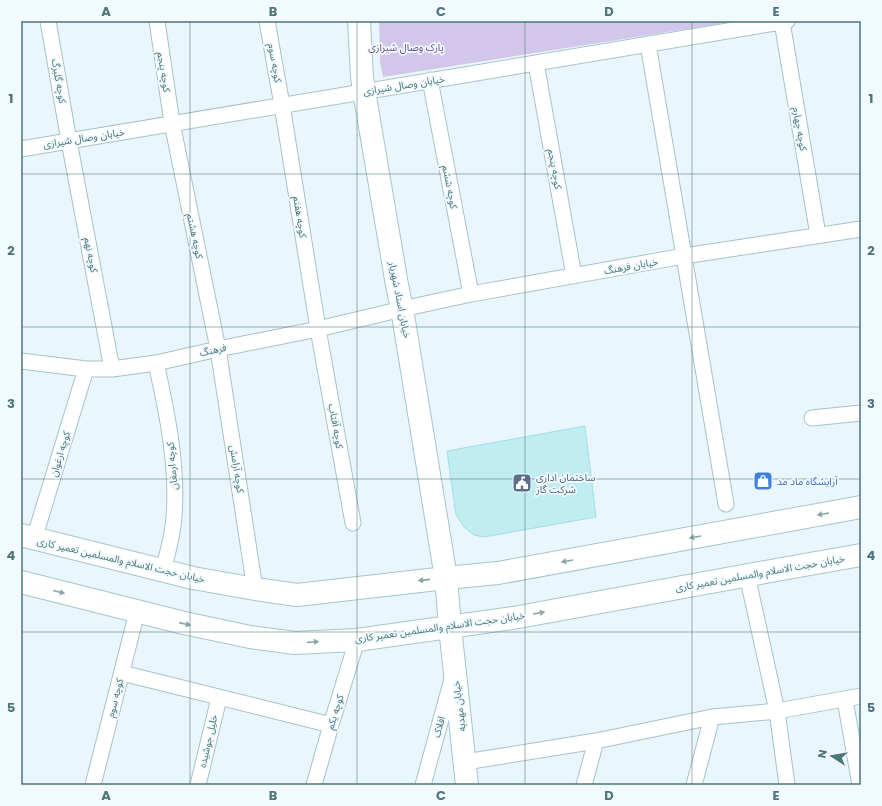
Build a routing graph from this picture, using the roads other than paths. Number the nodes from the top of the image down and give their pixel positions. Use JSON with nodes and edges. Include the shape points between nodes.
{"nodes":[{"id":1,"x":48,"y":21,"type":"edge"},
{"id":2,"x":157,"y":21,"type":"edge"},
{"id":3,"x":267,"y":21,"type":"edge"},
{"id":4,"x":359,"y":21,"type":"edge"},
{"id":5,"x":784,"y":21,"type":"edge"},
{"id":6,"x":648,"y":44,"type":"junction"},
{"id":7,"x":536,"y":63,"type":"junction"},
{"id":8,"x":430,"y":80,"type":"junction"},
{"id":9,"x":364,"y":91,"type":"junction"},
{"id":10,"x":282,"y":105,"type":"junction"},
{"id":11,"x":172,"y":123,"type":"junction"},
{"id":12,"x":69,"y":141,"type":"junction"},
{"id":13,"x":21,"y":149,"type":"edge"},
{"id":14,"x":861,"y":229,"type":"edge"},
{"id":15,"x":818,"y":235,"type":"junction"},
{"id":16,"x":684,"y":256,"type":"junction"},
{"id":17,"x":574,"y":276,"type":"junction"},
{"id":18,"x":471,"y":294,"type":"junction"},
{"id":19,"x":402,"y":309,"type":"junction"},
{"id":20,"x":318,"y":329,"type":"junction"},
{"id":21,"x":218,"y":349,"type":"junction"},
{"id":22,"x":21,"y":361,"type":"edge"},
{"id":23,"x":156,"y":363,"type":"junction"},
{"id":24,"x":86,"y":369,"type":"junction"},
{"id":25,"x":112,"y":369,"type":"junction"},
{"id":26,"x":861,"y":413,"type":"edge"},
{"id":27,"x":812,"y":418,"type":"dead end"},
{"id":28,"x":726,"y":504,"type":"dead end"},
{"id":29,"x":861,"y":507,"type":"edge"},
{"id":30,"x":353,"y":523,"type":"dead end"},
{"id":31,"x":27,"y":537,"type":"edge"},
{"id":32,"x":861,"y":555,"type":"edge"},
{"id":33,"x":163,"y":570,"type":"junction"},
{"id":34,"x":747,"y":575,"type":"junction"},
{"id":35,"x":446,"y":578,"type":"junction"},
{"id":36,"x":22,"y":586,"type":"edge"},
{"id":37,"x":255,"y":589,"type":"junction"},
{"id":38,"x":137,"y":612,"type":"junction"},
{"id":39,"x":450,"y":627,"type":"junction"},
{"id":40,"x":357,"y":640,"type":"junction"},
{"id":41,"x":454,"y":669,"type":"junction"},
{"id":42,"x":122,"y":673,"type":"junction"},
{"id":43,"x":861,"y":696,"type":"edge"},
{"id":44,"x":219,"y":698,"type":"junction"},
{"id":45,"x":845,"y":700,"type":"junction"},
{"id":46,"x":777,"y":711,"type":"junction"},
{"id":47,"x":712,"y":717,"type":"junction"},
{"id":48,"x":331,"y":725,"type":"junction"},
{"id":49,"x":596,"y":741,"type":"junction"},
{"id":50,"x":465,"y":762,"type":"junction"},
{"id":51,"x":93,"y":785,"type":"edge"},
{"id":52,"x":198,"y":785,"type":"edge"},
{"id":53,"x":314,"y":785,"type":"edge"},
{"id":54,"x":423,"y":785,"type":"edge"},
{"id":55,"x":467,"y":785,"type":"edge"},
{"id":56,"x":584,"y":785,"type":"edge"},
{"id":57,"x":694,"y":785,"type":"edge"},
{"id":58,"x":787,"y":785,"type":"edge"},
{"id":59,"x":860,"y":785,"type":"edge"}],
"edges":[{"from":1,"to":12,"type":"street","name":"کوچه گلبرگ"},
{"from":2,"to":11,"type":"street","name":"کوچه پنجم"},
{"from":3,"to":10,"type":"street","name":"کوچه سوم"},
{"from":4,"to":9,"type":"main road","name":"خیابان استاد شهریار"},
{"from":5,"to":6,"type":"street","name":"خیابان وصال شیرازی"},
{"from":5,"to":15,"type":"street","name":"کوچه چهارم"},
{"from":6,"to":7,"type":"street","name":"خیابان وصال شیرازی"},
{"from":6,"to":16,"type":"street"},
{"from":7,"to":8,"type":"street","name":"خیابان وصال شیرازی"},
{"from":7,"to":17,"type":"street","name":"کوچه پنجم"},
{"from":8,"to":9,"type":"street","name":"خیابان وصال شیرازی"},
{"from":8,"to":18,"type":"street","name":"کوچه ششم"},
{"from":9,"to":10,"type":"street","name":"خیابان وصال شیرازی"},
{"from":9,"to":19,"type":"main road","name":"خیابان استاد شهریار"},
{"from":10,"to":11,"type":"street","name":"خیابان وصال شیرازی"},
{"from":10,"to":20,"type":"street","name":"کوچه هفتم"},
{"from":11,"to":12,"type":"street","name":"خیابان وصال شیرازی"},
{"from":11,"to":21,"type":"street","name":"کوچه هشتم"},
{"from":12,"to":13,"type":"street","name":"خیابان وصال شیرازی"},
{"from":12,"to":25,"type":"street","name":"کوچه نهم"},
{"from":14,"to":15,"type":"street","name":"خیابان فرهنگ"},
{"from":15,"to":16,"type":"street","name":"خیابان فرهنگ"},
{"from":16,"to":17,"type":"street","name":"خیابان فرهنگ"},
{"from":16,"to":28,"type":"street"},
{"from":17,"to":18,"type":"street","name":"خیابان فرهنگ"},
{"from":18,"to":19,"type":"street","name":"خیابان فرهنگ"},
{"from":19,"to":20,"type":"street","name":"فرهنگ"},
{"from":19,"to":35,"type":"main road","name":"خیابان استاد شهریار"},
{"from":20,"to":21,"type":"street","name":"فرهنگ"},
{"from":20,"to":30,"type":"street","name":"کوچه آفتاب"},
{"from":21,"to":23,"type":"street","name":"فرهنگ"},
{"from":21,"to":37,"type":"street","name":"کوچه آرامش"},
{"from":22,"to":24,"type":"street","name":"فرهنگ"},
{"from":23,"to":25,"type":"street","name":"فرهنگ"},
{"from":23,"to":33,"type":"street","name":"کوچه ارمغان","via":[[168,421],[175,490],[172,536]]},
{"from":24,"to":25,"type":"street","name":"فرهنگ"},
{"from":24,"to":31,"type":"street","name":"کوچه ارغوان"},
{"from":26,"to":27,"type":"street"},
{"from":29,"to":35,"type":"main road","name":"خیابان حجت الاسلام والمسلمین تعمیر کاری","one_way":true,"via":[[498,573]]},
{"from":31,"to":33,"type":"main road","name":"خیابان حجت الاسلام والمسلمین تعمیر کاری"},
{"from":32,"to":34,"type":"main road","name":"خیابان حجت الاسلام والمسلمین تعمیر کاری"},
{"from":33,"to":37,"type":"main road","name":"خیابان حجت الاسلام والمسلمین تعمیر کاری"},
{"from":39,"to":34,"type":"main road","name":"خیابان حجت الاسلام والمسلمین تعمیر کاری","one_way":true},
{"from":34,"to":46,"type":"street"},
{"from":35,"to":37,"type":"main road","name":"خیابان حجت الاسلام والمسلمین تعمیر کاری","one_way":true,"via":[[297,595]]},
{"from":35,"to":39,"type":"main road","name":"خیابان استاد شهریار"},
{"from":36,"to":38,"type":"main road","name":"خیابان حجت الاسلام والمسلمین تعمیر کاری","one_way":true},
{"from":38,"to":40,"type":"main road","name":"خیابان حجت الاسلام والمسلمین تعمیر کاری","one_way":true,"via":[[184,624],[294,644]]},
{"from":38,"to":42,"type":"street","name":"کوچه سوم"},
{"from":39,"to":40,"type":"main road","name":"خیابان حجت الاسلام والمسلمین تعمیر کاری"},
{"from":39,"to":41,"type":"main road","name":"خیابان مهدیه"},
{"from":40,"to":48,"type":"street","name":"کوچه یکم"},
{"from":41,"to":50,"type":"main road","name":"خیابان مهدیه"},
{"from":41,"to":54,"type":"street","name":"افلاک"},
{"from":42,"to":44,"type":"street"},
{"from":42,"to":51,"type":"street","name":"کوچه سوم"},
{"from":43,"to":45,"type":"street"},
{"from":44,"to":48,"type":"street"},
{"from":44,"to":52,"type":"street","name":"خلیل جوشیده"},
{"from":45,"to":46,"type":"street"},
{"from":45,"to":59,"type":"street"},
{"from":46,"to":47,"type":"street"},
{"from":46,"to":58,"type":"street"},
{"from":47,"to":49,"type":"street"},
{"from":47,"to":57,"type":"street"},
{"from":48,"to":53,"type":"street","name":"کوچه یکم"},
{"from":49,"to":50,"type":"street"},
{"from":49,"to":56,"type":"street"},
{"from":50,"to":55,"type":"main road","name":"خیابان مهدیه"}]}
